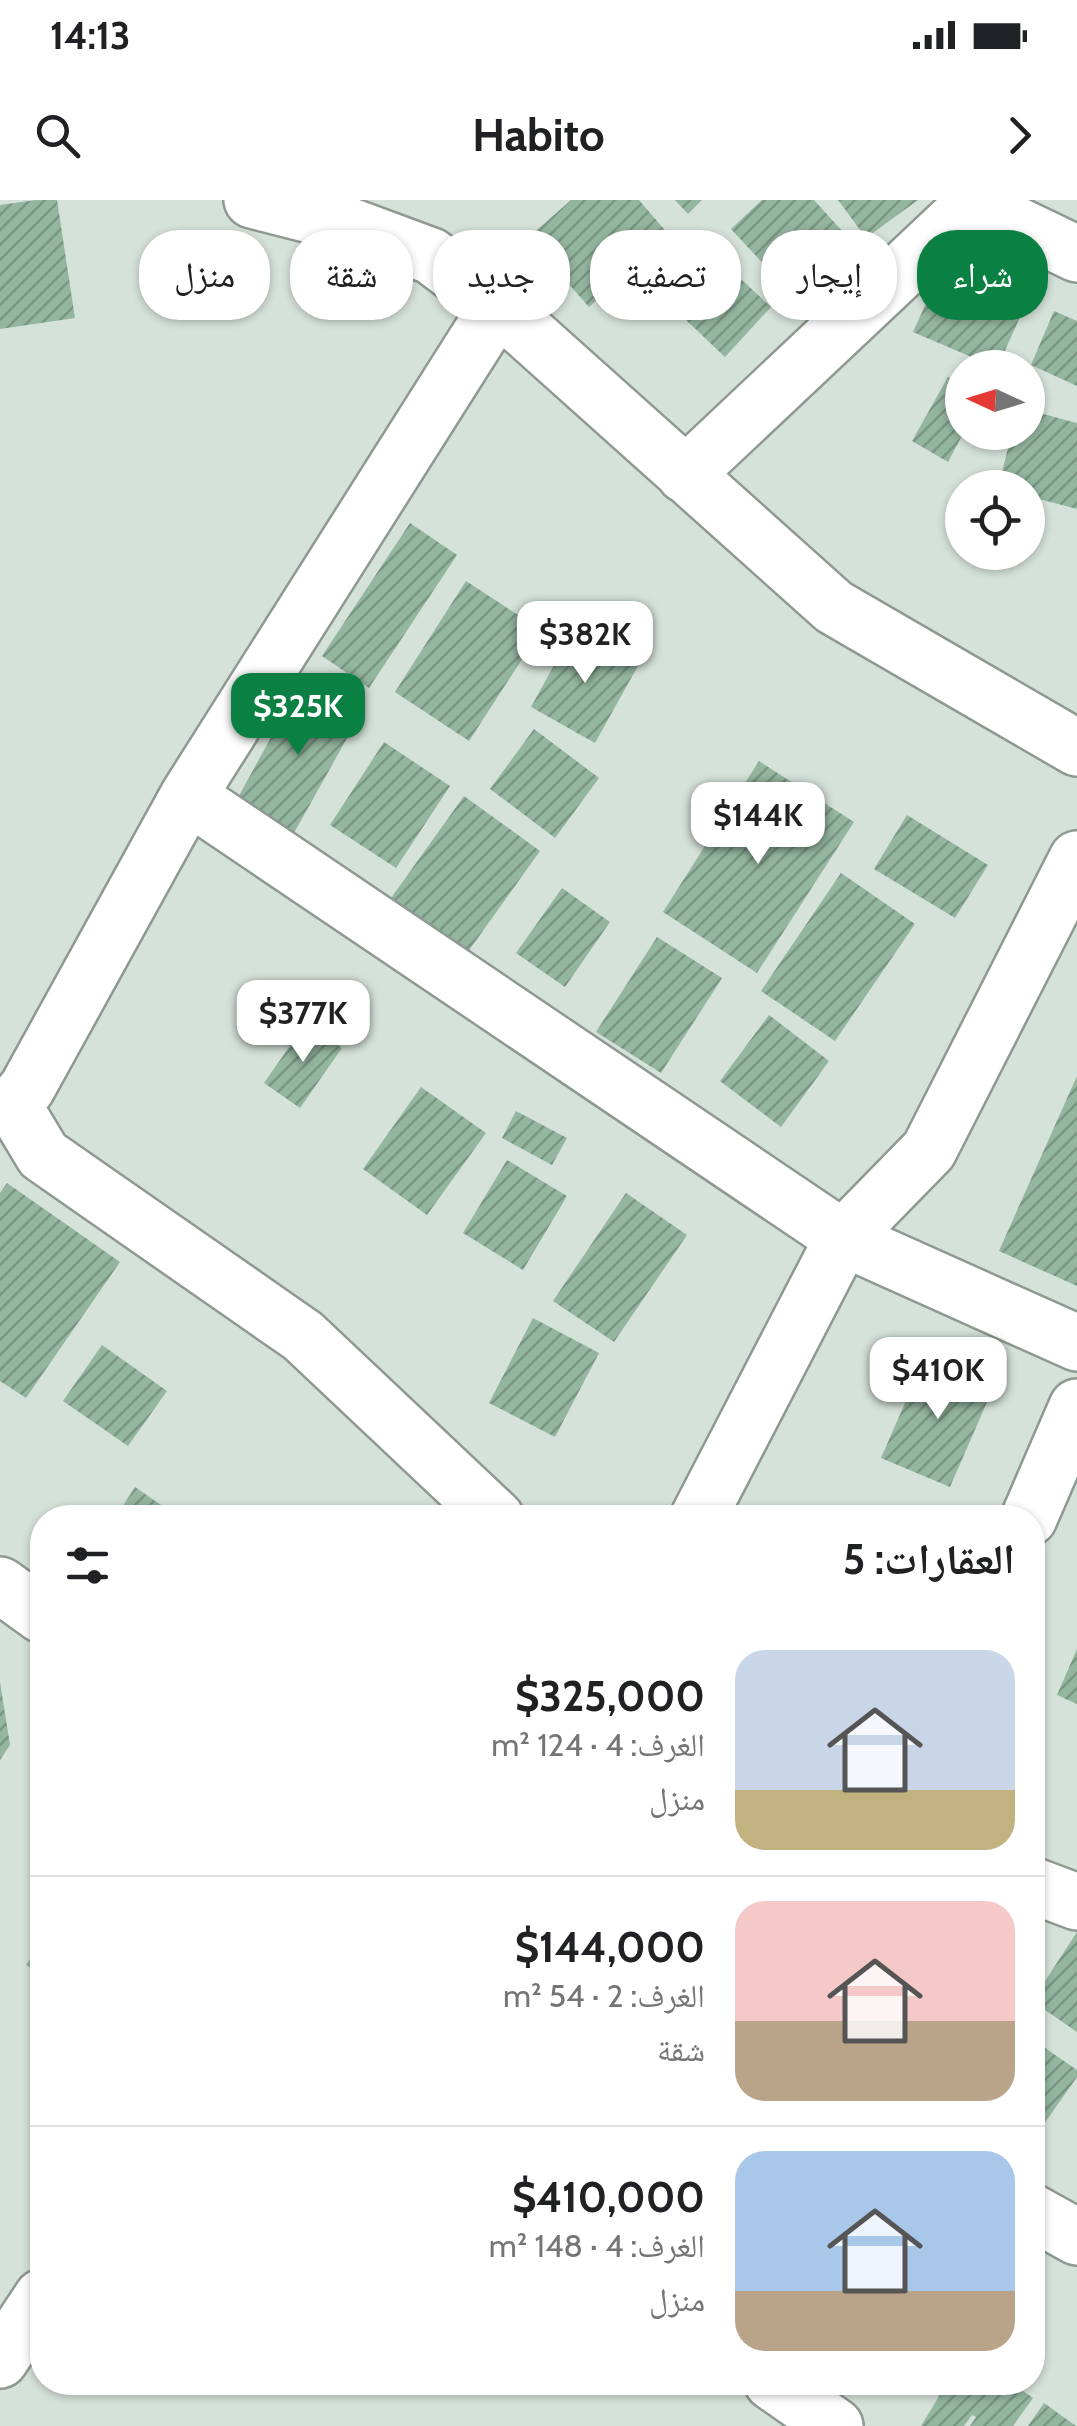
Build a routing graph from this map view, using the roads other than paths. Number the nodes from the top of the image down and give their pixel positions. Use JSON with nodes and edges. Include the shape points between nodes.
{"nodes":[{"id":1,"x":398,"y":200,"type":"edge"},
{"id":2,"x":268,"y":201,"type":"edge"},
{"id":3,"x":975,"y":202,"type":"edge"},
{"id":4,"x":1077,"y":254,"type":"edge"},
{"id":5,"x":431,"y":256,"type":"joint"},
{"id":6,"x":489,"y":320,"type":"edge"},
{"id":7,"x":513,"y":320,"type":"edge"},
{"id":8,"x":684,"y":475,"type":"junction"},
{"id":9,"x":1077,"y":748,"type":"edge"},
{"id":10,"x":188,"y":796,"type":"junction"},
{"id":11,"x":1077,"y":859,"type":"edge"},
{"id":12,"x":6,"y":1100,"type":"edge"},
{"id":13,"x":843,"y":1238,"type":"junction"},
{"id":14,"x":1077,"y":1343,"type":"edge"},
{"id":15,"x":1077,"y":1407,"type":"edge"},
{"id":16,"x":482,"y":1505,"type":"edge"},
{"id":17,"x":705,"y":1505,"type":"edge"},
{"id":18,"x":1035,"y":1505,"type":"edge"},
{"id":19,"x":0,"y":1584,"type":"edge"},
{"id":20,"x":30,"y":1606,"type":"edge"},
{"id":21,"x":1045,"y":1891,"type":"edge"},
{"id":22,"x":1077,"y":1902,"type":"edge"},
{"id":23,"x":1045,"y":2219,"type":"edge"},
{"id":24,"x":1077,"y":2237,"type":"edge"},
{"id":25,"x":790,"y":2395,"type":"edge"},
{"id":26,"x":834,"y":2426,"type":"edge"}],
"edges":[{"from":1,"to":5,"type":"street"},
{"from":2,"to":5,"type":"street"},
{"from":3,"to":4,"type":"street"},
{"from":3,"to":8,"type":"street"},
{"from":6,"to":10,"type":"street"},
{"from":7,"to":8,"type":"street"},
{"from":8,"to":9,"type":"street","via":[[834,607]]},
{"from":10,"to":12,"type":"street","via":[[27,1088]]},
{"from":10,"to":13,"type":"street"},
{"from":11,"to":13,"type":"street","via":[[929,1150]]},
{"from":12,"to":16,"type":"street","via":[[42,1155],[304,1336]]},
{"from":13,"to":14,"type":"street"},
{"from":13,"to":17,"type":"street"},
{"from":15,"to":18,"type":"street"},
{"from":19,"to":20,"type":"street"},
{"from":21,"to":22,"type":"street"},
{"from":23,"to":24,"type":"street"},
{"from":25,"to":26,"type":"street"}]}
